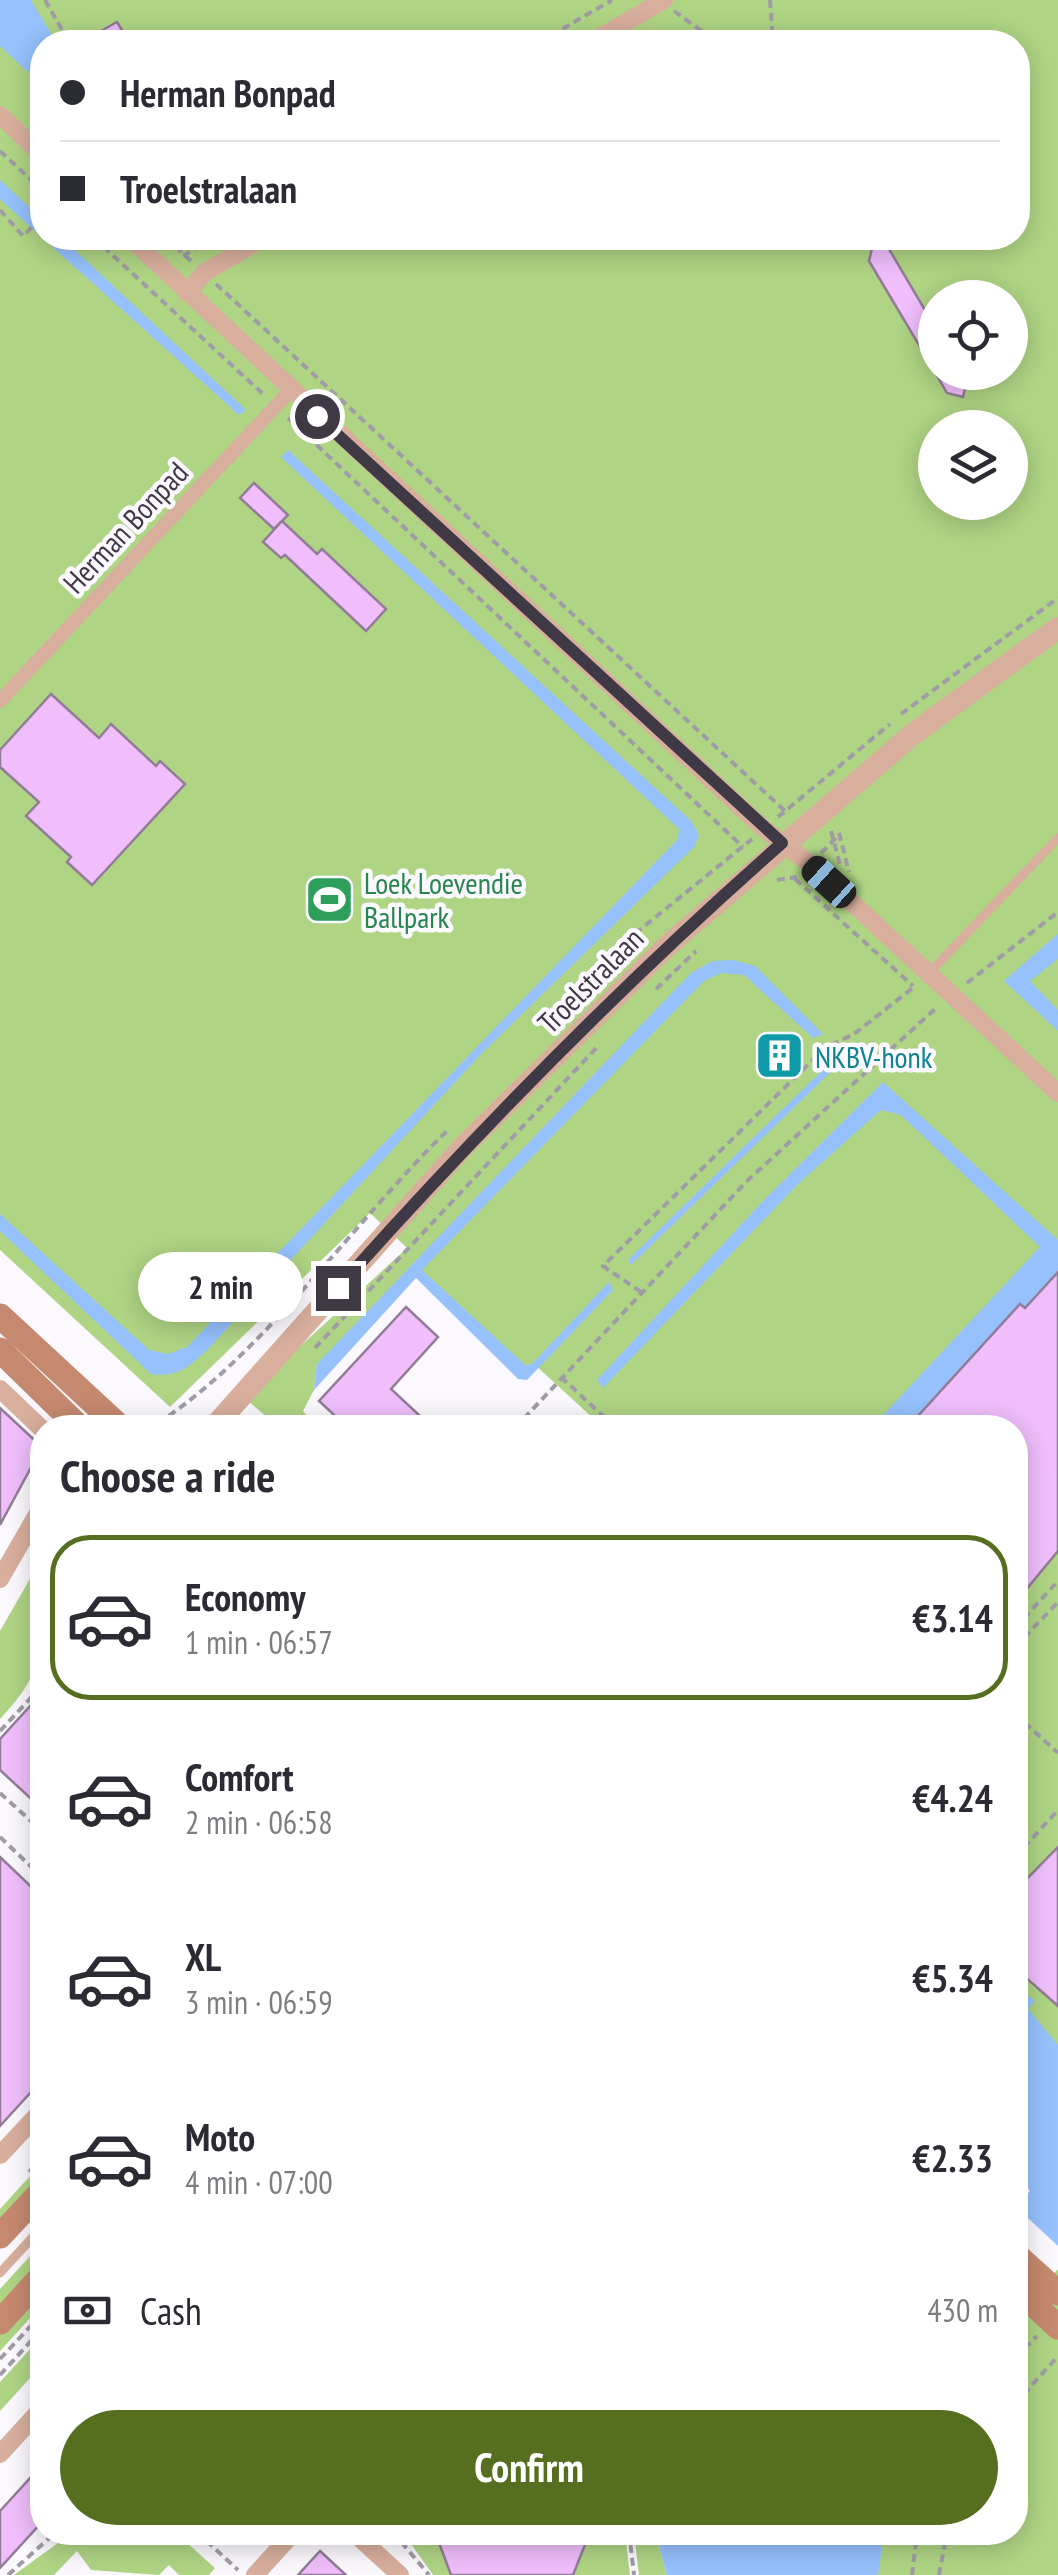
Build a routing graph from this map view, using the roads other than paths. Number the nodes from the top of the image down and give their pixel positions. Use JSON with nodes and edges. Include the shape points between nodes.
{"nodes":[{"id":1,"x":662,"y":1,"type":"edge"},
{"id":2,"x":612,"y":30,"type":"edge"},
{"id":3,"x":0,"y":115,"type":"edge"},
{"id":4,"x":30,"y":144,"type":"edge"},
{"id":5,"x":143,"y":250,"type":"edge"},
{"id":6,"x":243,"y":250,"type":"edge"},
{"id":7,"x":187,"y":293,"type":"junction"},
{"id":8,"x":290,"y":391,"type":"junction"},
{"id":9,"x":1058,"y":628,"type":"edge"},
{"id":10,"x":0,"y":701,"type":"edge"},
{"id":11,"x":1058,"y":838,"type":"edge"},
{"id":12,"x":790,"y":850,"type":"junction"},
{"id":13,"x":936,"y":966,"type":"junction"},
{"id":14,"x":1058,"y":1093,"type":"edge"},
{"id":15,"x":0,"y":1316,"type":"edge"},
{"id":16,"x":0,"y":1350,"type":"edge"},
{"id":17,"x":0,"y":1390,"type":"edge"},
{"id":18,"x":67,"y":1415,"type":"edge"},
{"id":19,"x":119,"y":1415,"type":"edge"},
{"id":20,"x":225,"y":1415,"type":"edge"},
{"id":21,"x":30,"y":1419,"type":"edge"},
{"id":22,"x":30,"y":1527,"type":"edge"},
{"id":23,"x":0,"y":1578,"type":"edge"},
{"id":24,"x":30,"y":2123,"type":"edge"},
{"id":25,"x":0,"y":2155,"type":"edge"},
{"id":26,"x":30,"y":2205,"type":"edge"},
{"id":27,"x":0,"y":2236,"type":"edge"},
{"id":28,"x":30,"y":2240,"type":"edge"},
{"id":29,"x":0,"y":2273,"type":"edge"},
{"id":30,"x":30,"y":2289,"type":"edge"},
{"id":31,"x":1037,"y":2291,"type":"edge"},
{"id":32,"x":0,"y":2322,"type":"edge"},
{"id":33,"x":1049,"y":2329,"type":"edge"},
{"id":34,"x":30,"y":2421,"type":"edge"},
{"id":35,"x":0,"y":2454,"type":"edge"},
{"id":36,"x":282,"y":2545,"type":"edge"},
{"id":37,"x":367,"y":2545,"type":"edge"},
{"id":38,"x":255,"y":2575,"type":"edge"},
{"id":39,"x":400,"y":2575,"type":"edge"}],
"edges":[{"from":1,"to":2,"type":"street"},
{"from":3,"to":4,"type":"street"},
{"from":5,"to":7,"type":"street"},
{"from":6,"to":7,"type":"street","via":[[204,273]]},
{"from":7,"to":8,"type":"street"},
{"from":8,"to":10,"type":"street","name":"Herman Bonpad"},
{"from":8,"to":12,"type":"street"},
{"from":9,"to":12,"type":"street","name":"Troelstralaan","via":[[818,806]]},
{"from":11,"to":13,"type":"lane"},
{"from":12,"to":13,"type":"street"},
{"from":12,"to":20,"type":"street","name":"Troelstralaan","via":[[666,947],[463,1147]]},
{"from":13,"to":14,"type":"street","via":[[952,994]]},
{"from":15,"to":19,"type":"main road"},
{"from":16,"to":18,"type":"main road"},
{"from":17,"to":21,"type":"street"},
{"from":22,"to":23,"type":"street"},
{"from":24,"to":25,"type":"street"},
{"from":26,"to":27,"type":"main road"},
{"from":28,"to":29,"type":"lane"},
{"from":30,"to":32,"type":"main road"},
{"from":31,"to":33,"type":"main road"},
{"from":34,"to":35,"type":"street"},
{"from":36,"to":38,"type":"street"},
{"from":37,"to":39,"type":"street"}]}
